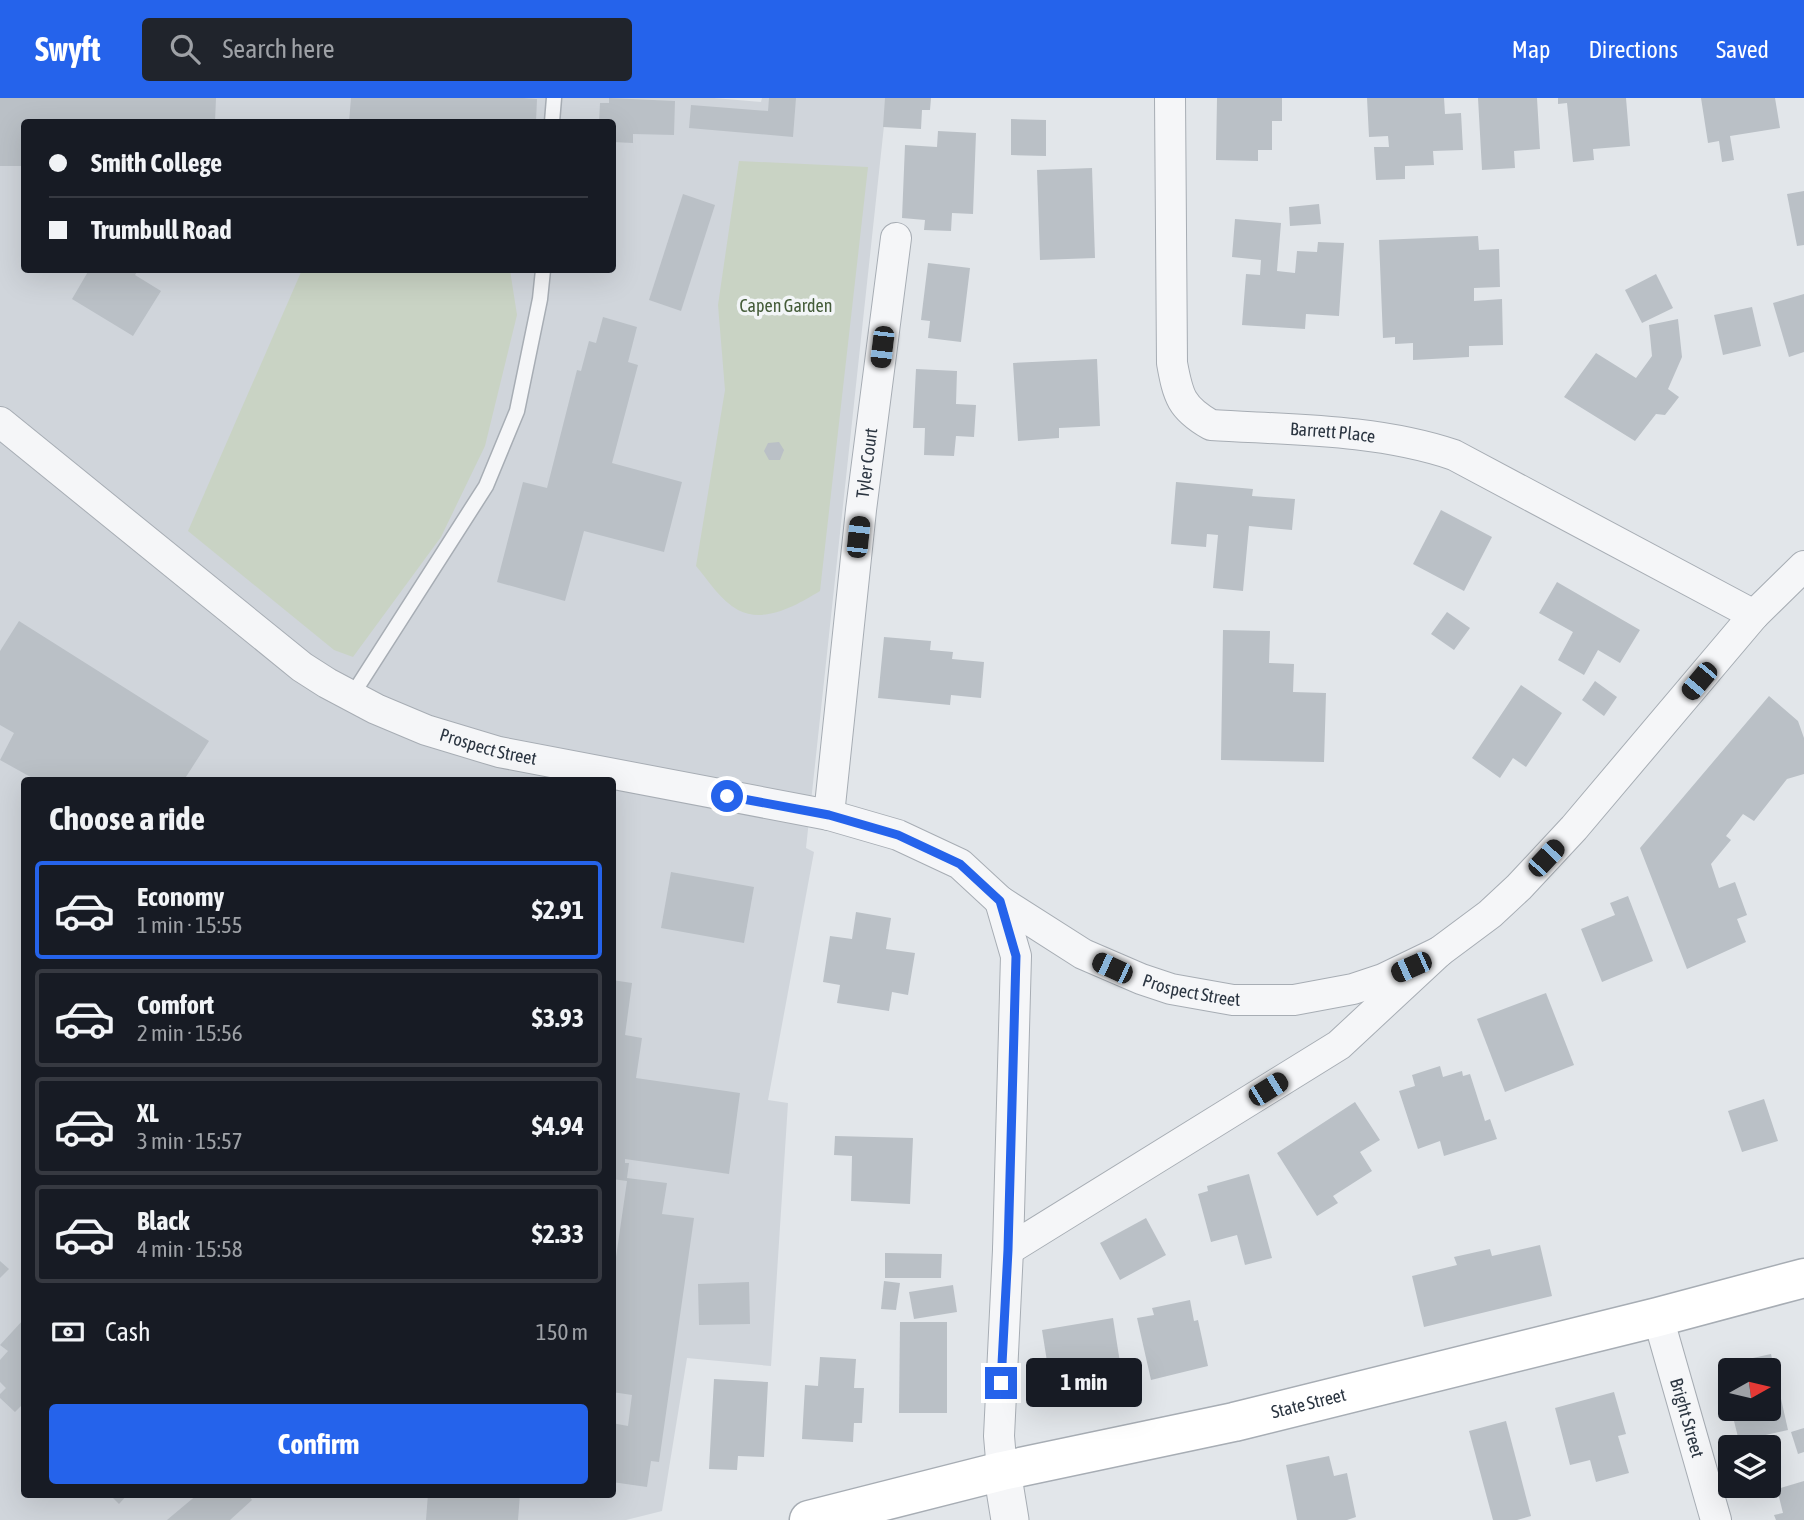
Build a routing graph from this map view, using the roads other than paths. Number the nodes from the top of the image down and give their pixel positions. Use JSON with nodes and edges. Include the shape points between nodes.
{"nodes":[{"id":1,"x":554,"y":98,"type":"edge"},
{"id":2,"x":1170,"y":98,"type":"edge"},
{"id":3,"x":552,"y":119,"type":"edge"},
{"id":4,"x":896,"y":238,"type":"dead end"},
{"id":5,"x":542,"y":273,"type":"edge"},
{"id":6,"x":1,"y":426,"type":"edge"},
{"id":7,"x":1804,"y":566,"type":"edge"},
{"id":8,"x":1754,"y":615,"type":"junction"},
{"id":9,"x":351,"y":696,"type":"junction"},
{"id":10,"x":829,"y":815,"type":"junction"},
{"id":11,"x":1000,"y":901,"type":"junction"},
{"id":12,"x":1439,"y":953,"type":"junction"},
{"id":13,"x":1008,"y":1250,"type":"junction"},
{"id":14,"x":1804,"y":1278,"type":"edge"},
{"id":15,"x":1658,"y":1317,"type":"junction"},
{"id":16,"x":1002,"y":1471,"type":"junction"},
{"id":17,"x":809,"y":1520,"type":"edge"},
{"id":18,"x":1010,"y":1520,"type":"edge"},
{"id":19,"x":1716,"y":1520,"type":"edge"}],
"edges":[{"from":1,"to":3,"type":"lane"},
{"from":2,"to":8,"type":"street","name":"Barrett Place","via":[[1172,363],[1182,402],[1193,415],[1211,425],[1360,435],[1454,455]]},
{"from":4,"to":10,"type":"street","name":"Tyler Court","via":[[860,510]]},
{"from":5,"to":9,"type":"lane","via":[[517,411],[486,486]]},
{"from":6,"to":9,"type":"street","name":"Prospect Street","via":[[302,667]]},
{"from":7,"to":8,"type":"street","name":"Prospect Street"},
{"from":8,"to":12,"type":"street","name":"Prospect Street","via":[[1574,828],[1490,914]]},
{"from":9,"to":10,"type":"street","name":"Prospect Street","via":[[426,730],[499,752]]},
{"from":10,"to":11,"type":"street","name":"Prospect Street","via":[[898,835],[960,864]]},
{"from":11,"to":12,"type":"street","name":"Prospect Street","via":[[1056,939],[1112,968],[1171,989],[1233,1000],[1294,1000],[1353,989]]},
{"from":11,"to":13,"type":"street","via":[[1016,956]]},
{"from":12,"to":13,"type":"street","name":"Prospect Street","via":[[1339,1045]]},
{"from":13,"to":16,"type":"street","via":[[999,1436]]},
{"from":14,"to":15,"type":"main road","name":"State Street"},
{"from":15,"to":16,"type":"main road","name":"State Street","via":[[1234,1422]]},
{"from":15,"to":19,"type":"street","name":"Bright Street"},
{"from":16,"to":17,"type":"main road","name":"State Street"},
{"from":16,"to":18,"type":"street"}]}
